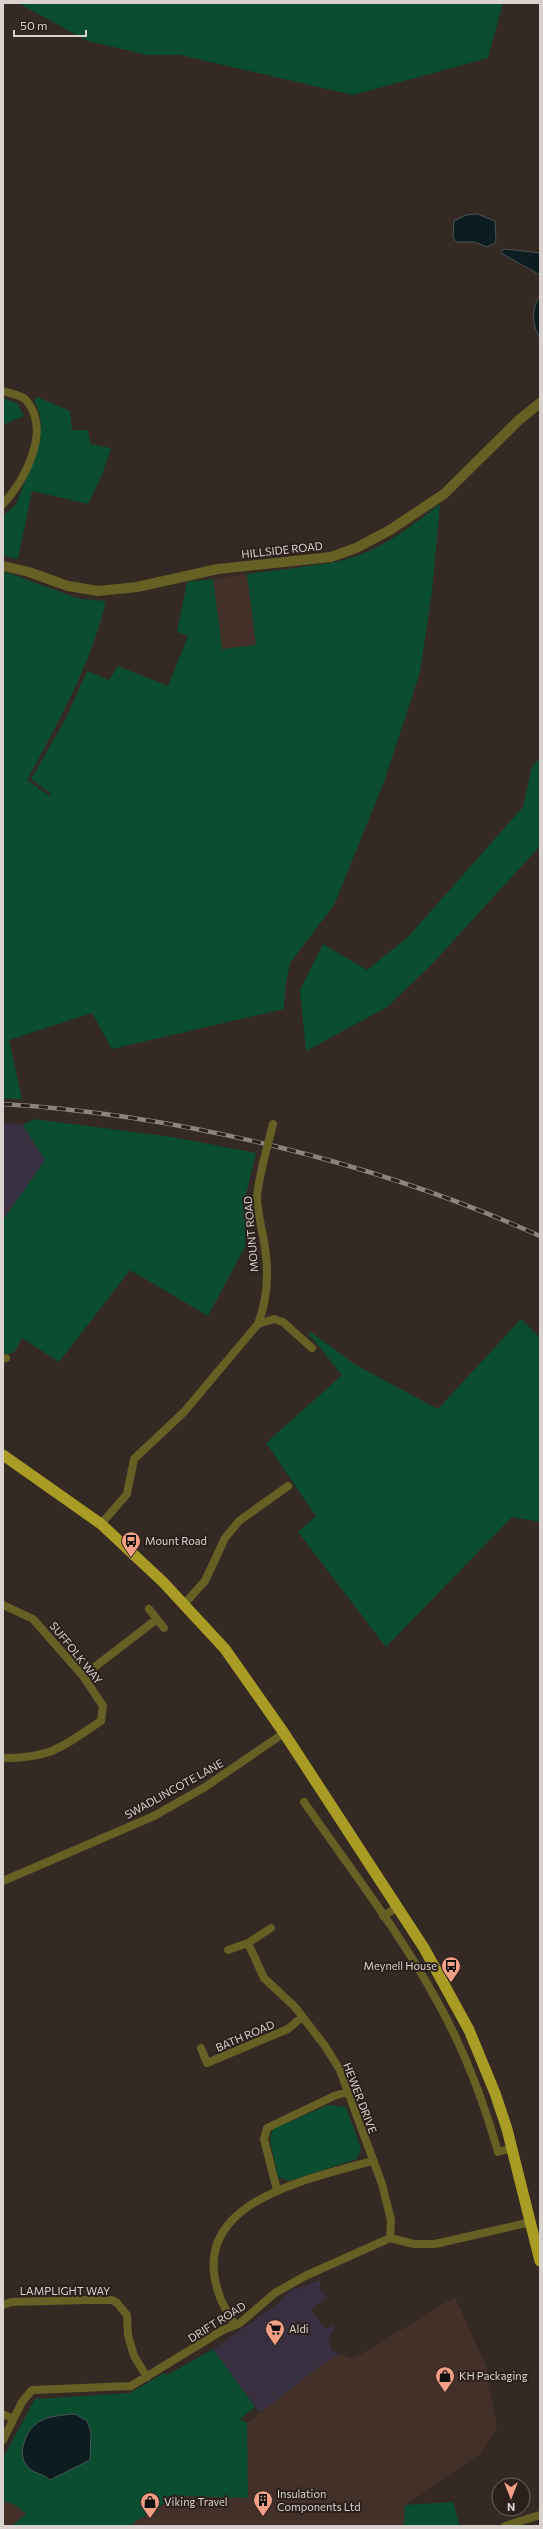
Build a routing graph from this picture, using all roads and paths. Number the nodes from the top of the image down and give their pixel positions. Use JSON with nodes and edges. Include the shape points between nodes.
{"nodes":[{"id":1,"x":3,"y":391,"type":"edge"},
{"id":2,"x":540,"y":403,"type":"edge"},
{"id":3,"x":3,"y":504,"type":"edge"},
{"id":4,"x":3,"y":566,"type":"edge"},
{"id":5,"x":273,"y":1124,"type":"dead end"},
{"id":6,"x":258,"y":1324,"type":"junction"},
{"id":7,"x":312,"y":1348,"type":"dead end"},
{"id":8,"x":3,"y":1455,"type":"edge"},
{"id":9,"x":288,"y":1486,"type":"dead end"},
{"id":10,"x":102,"y":1524,"type":"junction"},
{"id":11,"x":185,"y":1603,"type":"junction"},
{"id":12,"x":3,"y":1605,"type":"edge"},
{"id":13,"x":149,"y":1609,"type":"dead end"},
{"id":14,"x":157,"y":1619,"type":"junction"},
{"id":15,"x":164,"y":1628,"type":"dead end"},
{"id":16,"x":83,"y":1676,"type":"junction"},
{"id":17,"x":284,"y":1733,"type":"junction"},
{"id":18,"x":3,"y":1758,"type":"edge"},
{"id":19,"x":304,"y":1802,"type":"dead end"},
{"id":20,"x":3,"y":1881,"type":"edge"},
{"id":21,"x":398,"y":1907,"type":"junction"},
{"id":22,"x":383,"y":1916,"type":"junction"},
{"id":23,"x":271,"y":1928,"type":"dead end"},
{"id":24,"x":248,"y":1943,"type":"junction"},
{"id":25,"x":228,"y":1950,"type":"dead end"},
{"id":26,"x":302,"y":2017,"type":"junction"},
{"id":27,"x":201,"y":2048,"type":"dead end"},
{"id":28,"x":348,"y":2092,"type":"junction"},
{"id":29,"x":512,"y":2148,"type":"junction"},
{"id":30,"x":372,"y":2161,"type":"junction"},
{"id":31,"x":277,"y":2190,"type":"junction"},
{"id":32,"x":531,"y":2222,"type":"junction"},
{"id":33,"x":390,"y":2238,"type":"junction"},
{"id":34,"x":540,"y":2261,"type":"edge"},
{"id":35,"x":3,"y":2305,"type":"edge"},
{"id":36,"x":234,"y":2324,"type":"junction"},
{"id":37,"x":147,"y":2377,"type":"junction"},
{"id":38,"x":3,"y":2414,"type":"edge"},
{"id":39,"x":13,"y":2419,"type":"junction"},
{"id":40,"x":3,"y":2440,"type":"edge"},
{"id":41,"x":540,"y":2516,"type":"edge"},
{"id":42,"x":522,"y":2524,"type":"edge"},
{"id":43,"x":505,"y":2526,"type":"edge"}],
"edges":[{"from":1,"to":3,"type":"street","via":[[25,398],[35,414],[36,439],[28,467]]},
{"from":2,"to":4,"type":"street","name":"HILLSIDE ROAD","via":[[519,420],[444,494],[390,530],[356,548],[331,557],[218,569],[137,588],[98,591],[68,586],[30,572]]},
{"from":5,"to":6,"type":"street","name":"MOUNT ROAD","bridge":true,"via":[[257,1198],[259,1226],[265,1248],[266,1290]]},
{"from":6,"to":7,"type":"street","via":[[274,1320],[283,1322]]},
{"from":6,"to":10,"type":"street","name":"MOUNT ROAD","via":[[184,1412],[134,1459],[127,1494]]},
{"from":8,"to":10,"type":"highway"},
{"from":9,"to":11,"type":"street","via":[[239,1521],[225,1538],[205,1581]]},
{"from":10,"to":11,"type":"highway"},
{"from":11,"to":17,"type":"highway","via":[[225,1649]]},
{"from":12,"to":16,"type":"street","name":"SUFFOLK WAY","via":[[33,1619]]},
{"from":13,"to":14,"type":"street"},
{"from":14,"to":15,"type":"street"},
{"from":14,"to":16,"type":"street"},
{"from":16,"to":18,"type":"street","name":"SUFFOLK WAY","via":[[103,1706],[101,1721],[58,1750],[30,1758]]},
{"from":17,"to":20,"type":"street","name":"SWADLINCOTE LANE","via":[[205,1787],[154,1816]]},
{"from":17,"to":21,"type":"highway"},
{"from":19,"to":22,"type":"street"},
{"from":21,"to":22,"type":"street"},
{"from":21,"to":29,"type":"highway","via":[[424,1948],[469,2030],[496,2093]]},
{"from":22,"to":29,"type":"street","via":[[413,1960],[456,2036],[489,2118],[498,2152]]},
{"from":23,"to":24,"type":"street"},
{"from":24,"to":25,"type":"street"},
{"from":24,"to":26,"type":"street","name":"HEWER DRIVE","via":[[264,1978]]},
{"from":26,"to":27,"type":"street","name":"BATH ROAD","via":[[288,2030],[207,2063]]},
{"from":26,"to":28,"type":"street","name":"HEWER DRIVE","via":[[340,2070]]},
{"from":28,"to":30,"type":"street","name":"HEWER DRIVE"},
{"from":28,"to":31,"type":"street","via":[[334,2096],[267,2128],[264,2139]]},
{"from":29,"to":32,"type":"highway"},
{"from":30,"to":31,"type":"street"},
{"from":30,"to":33,"type":"street","name":"HEWER DRIVE","via":[[382,2184],[391,2220]]},
{"from":31,"to":36,"type":"street","via":[[241,2211],[227,2223],[219,2238],[214,2256],[215,2276],[219,2294]]},
{"from":32,"to":33,"type":"street","via":[[440,2244],[414,2244]]},
{"from":32,"to":34,"type":"highway"},
{"from":33,"to":36,"type":"street","name":"DRIFT ROAD","via":[[305,2276],[274,2293],[240,2323]]},
{"from":35,"to":37,"type":"street","name":"LAMPLIGHT WAY","via":[[17,2302],[112,2300],[127,2315],[131,2348]]},
{"from":36,"to":37,"type":"street","name":"DRIFT ROAD"},
{"from":37,"to":39,"type":"street","name":"DRIFT ROAD","via":[[125,2388],[32,2390],[25,2396]]},
{"from":38,"to":39,"type":"street"},
{"from":39,"to":40,"type":"street","name":"DRIFT ROAD"},
{"from":41,"to":42,"type":"street"},
{"from":42,"to":43,"type":"street"}]}
